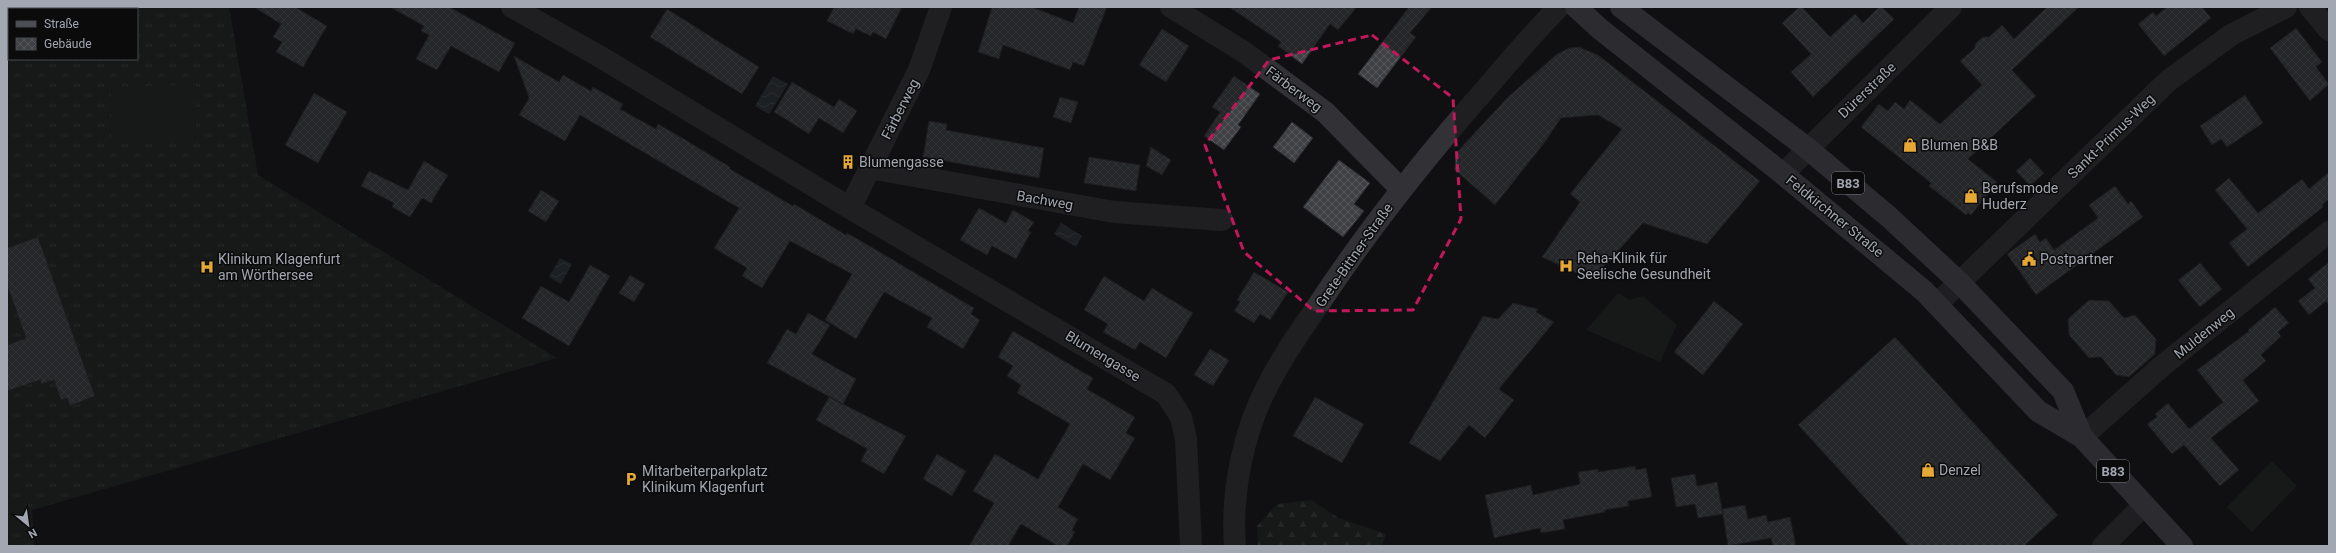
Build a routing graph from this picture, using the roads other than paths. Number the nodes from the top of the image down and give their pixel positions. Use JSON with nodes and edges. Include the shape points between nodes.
{"nodes":[{"id":1,"x":512,"y":7,"type":"edge"},
{"id":2,"x":941,"y":7,"type":"edge"},
{"id":3,"x":1171,"y":7,"type":"edge"},
{"id":4,"x":1559,"y":7,"type":"edge"},
{"id":5,"x":1576,"y":7,"type":"edge"},
{"id":6,"x":1621,"y":7,"type":"edge"},
{"id":7,"x":1951,"y":7,"type":"edge"},
{"id":8,"x":2310,"y":7,"type":"edge"},
{"id":9,"x":2287,"y":8,"type":"edge"},
{"id":10,"x":2329,"y":30,"type":"edge"},
{"id":11,"x":1807,"y":148,"type":"junction"},
{"id":12,"x":870,"y":168,"type":"junction"},
{"id":13,"x":1783,"y":174,"type":"junction"},
{"id":14,"x":1401,"y":189,"type":"junction"},
{"id":15,"x":850,"y":208,"type":"junction"},
{"id":16,"x":1222,"y":220,"type":"dead end"},
{"id":17,"x":2329,"y":232,"type":"edge"},
{"id":18,"x":1960,"y":283,"type":"junction"},
{"id":19,"x":1937,"y":304,"type":"junction"},
{"id":20,"x":2082,"y":437,"type":"junction"},
{"id":21,"x":2144,"y":505,"type":"junction"},
{"id":22,"x":1191,"y":546,"type":"edge"},
{"id":23,"x":1234,"y":546,"type":"edge"},
{"id":24,"x":2103,"y":546,"type":"edge"},
{"id":25,"x":2182,"y":546,"type":"edge"}],
"edges":[{"from":1,"to":15,"type":"street","name":"Blumengasse","via":[[604,59]]},
{"from":2,"to":12,"type":"street","name":"Färberweg","via":[[920,70]]},
{"from":3,"to":14,"type":"street","name":"Färberweg","via":[[1244,52],[1325,112]]},
{"from":4,"to":14,"type":"street","name":"Grete-Bittner-Straße","via":[[1452,127]]},
{"from":5,"to":13,"type":"main road","name":"Feldkirchner Straße","number":"B83","via":[[1600,29]]},
{"from":6,"to":11,"type":"main road","name":"Feldkirchner Straße","number":"B83"},
{"from":7,"to":11,"type":"street","name":"Dürerstraße"},
{"from":8,"to":10,"type":"street"},
{"from":9,"to":18,"type":"street","name":"Sankt-Primus-Weg","via":[[2260,18],[2231,35],[2168,81]]},
{"from":11,"to":13,"type":"street","name":"Dürerstraße"},
{"from":11,"to":18,"type":"main road","name":"Feldkirchner Straße","number":"B83","via":[[1889,217]]},
{"from":12,"to":15,"type":"street","name":"Färberweg"},
{"from":12,"to":16,"type":"street","name":"Bachweg","via":[[1114,212]]},
{"from":13,"to":19,"type":"main road","name":"Feldkirchner Straße","number":"B83","via":[[1888,260]]},
{"from":14,"to":23,"type":"street","name":"Grete-Bittner-Straße","via":[[1352,253],[1268,383],[1244,450],[1237,485]]},
{"from":15,"to":22,"type":"street","name":"Blumengasse","via":[[1166,394],[1180,417],[1186,439]]},
{"from":17,"to":20,"type":"street","name":"Muldenweg","via":[[2162,366]]},
{"from":18,"to":19,"type":"street","name":"Sankt-Primus-Weg"},
{"from":18,"to":20,"type":"main road","name":"Feldkirchner Straße","number":"B83","via":[[2063,391]]},
{"from":19,"to":20,"type":"main road","name":"Feldkirchner Straße","number":"B83","via":[[2038,411]]},
{"from":20,"to":21,"type":"main road","name":"Feldkirchner Straße","number":"B83"},
{"from":21,"to":24,"type":"street"},
{"from":21,"to":25,"type":"main road","name":"Feldkirchner Straße","number":"B83"}]}
